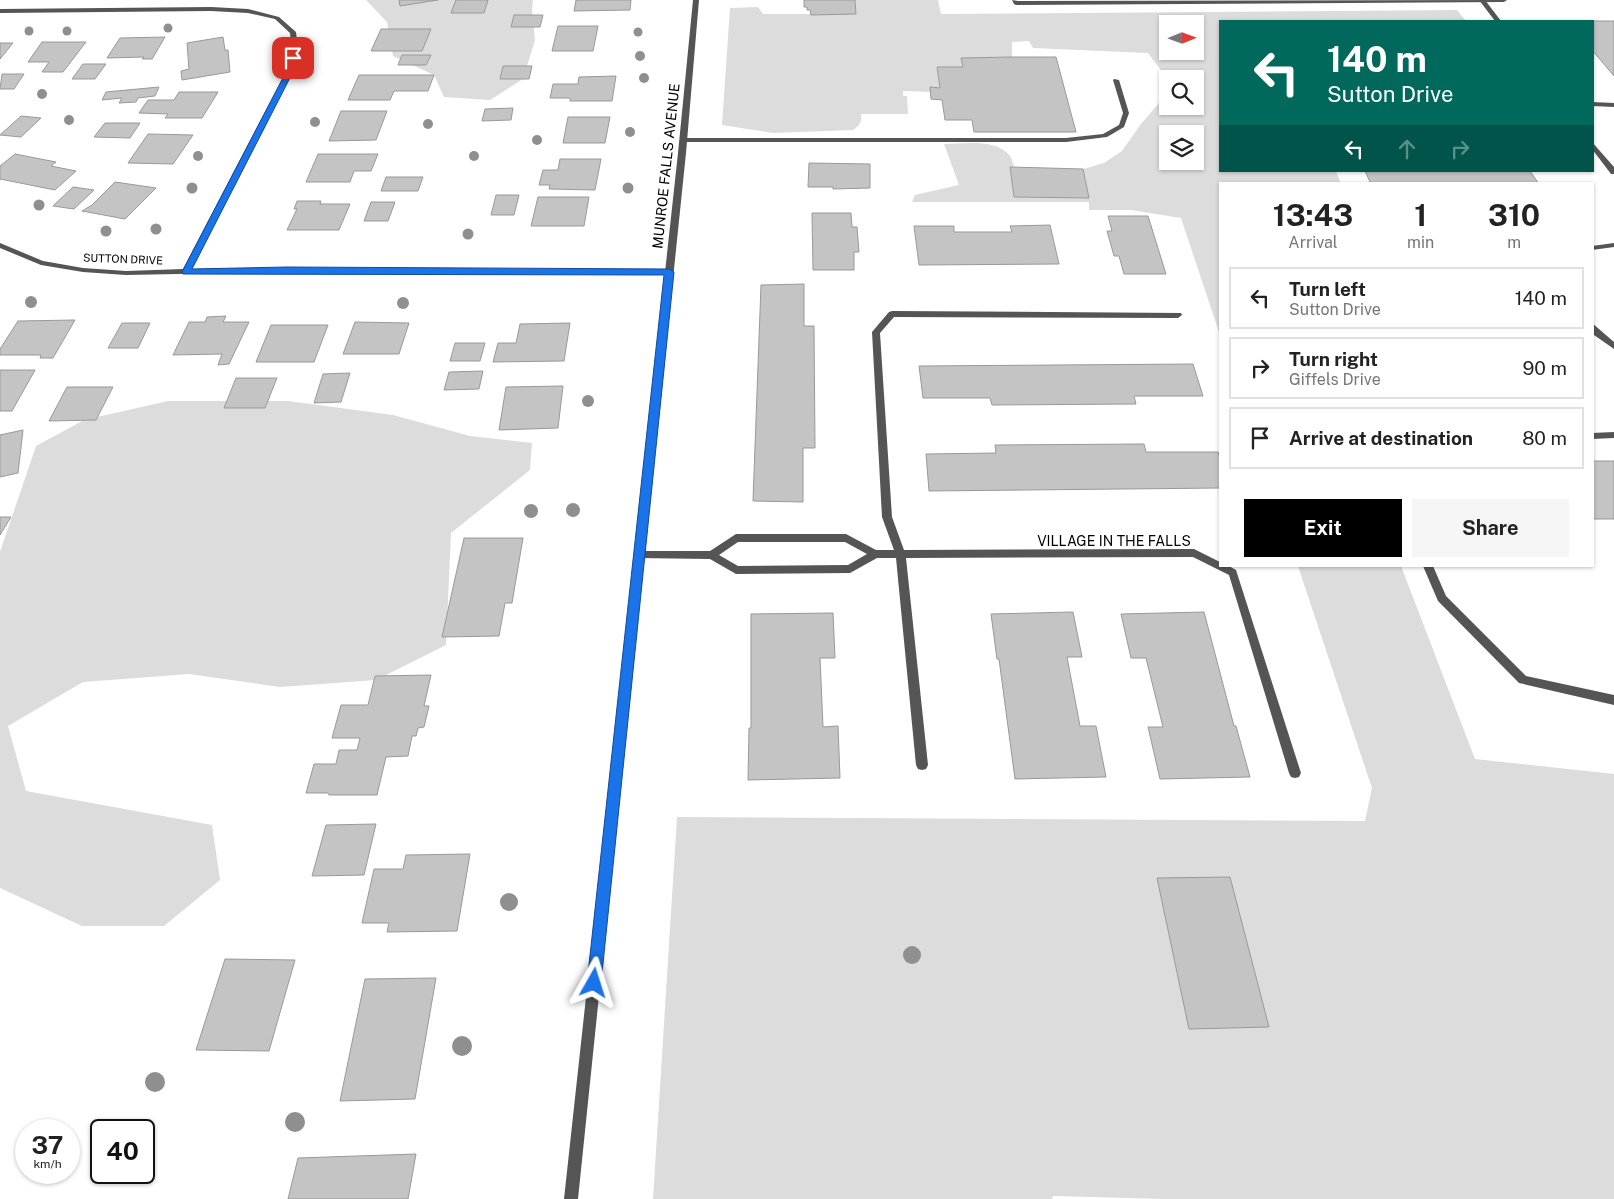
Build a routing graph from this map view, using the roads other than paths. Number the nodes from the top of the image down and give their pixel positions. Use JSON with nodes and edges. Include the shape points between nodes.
{"nodes":[{"id":1,"x":696,"y":0,"type":"edge"},
{"id":2,"x":1015,"y":0,"type":"edge"},
{"id":3,"x":1335,"y":0,"type":"edge"},
{"id":4,"x":1482,"y":0,"type":"edge"},
{"id":5,"x":1504,"y":0,"type":"edge"},
{"id":6,"x":1104,"y":1,"type":"edge"},
{"id":7,"x":1177,"y":1,"type":"edge"},
{"id":8,"x":1249,"y":1,"type":"edge"},
{"id":9,"x":0,"y":11,"type":"edge"},
{"id":10,"x":1497,"y":20,"type":"edge"},
{"id":11,"x":1116,"y":80,"type":"dead end"},
{"id":12,"x":1594,"y":104,"type":"edge"},
{"id":13,"x":1614,"y":105,"type":"edge"},
{"id":14,"x":683,"y":140,"type":"junction"},
{"id":15,"x":1594,"y":147,"type":"edge"},
{"id":16,"x":1614,"y":172,"type":"edge"},
{"id":17,"x":0,"y":245,"type":"edge"},
{"id":18,"x":1614,"y":245,"type":"edge"},
{"id":19,"x":1594,"y":248,"type":"edge"},
{"id":20,"x":186,"y":272,"type":"junction"},
{"id":21,"x":669,"y":272,"type":"junction"},
{"id":22,"x":1178,"y":316,"type":"dead end"},
{"id":23,"x":1594,"y":329,"type":"edge"},
{"id":24,"x":1614,"y":346,"type":"edge"},
{"id":25,"x":1614,"y":435,"type":"edge"},
{"id":26,"x":1594,"y":436,"type":"edge"},
{"id":27,"x":875,"y":554,"type":"junction"},
{"id":28,"x":901,"y":554,"type":"junction"},
{"id":29,"x":639,"y":555,"type":"junction"},
{"id":30,"x":712,"y":555,"type":"junction"},
{"id":31,"x":1219,"y":566,"type":"edge"},
{"id":32,"x":1221,"y":567,"type":"edge"},
{"id":33,"x":1428,"y":567,"type":"edge"},
{"id":34,"x":1614,"y":700,"type":"edge"},
{"id":35,"x":922,"y":765,"type":"dead end"},
{"id":36,"x":1295,"y":773,"type":"dead end"},
{"id":37,"x":571,"y":1199,"type":"edge"}],
"edges":[{"from":1,"to":14,"type":"street","name":"MUNROE FALLS AVENUE"},
{"from":2,"to":6,"type":"street","via":[[1016,3]]},
{"from":3,"to":4,"type":"street"},
{"from":3,"to":8,"type":"street"},
{"from":4,"to":5,"type":"street"},
{"from":4,"to":10,"type":"street"},
{"from":6,"to":7,"type":"street"},
{"from":7,"to":8,"type":"street"},
{"from":9,"to":20,"type":"street","via":[[248,10],[277,18],[293,32],[295,50],[290,70]]},
{"from":11,"to":14,"type":"street","via":[[1126,113],[1122,126],[1105,136],[1066,140]]},
{"from":12,"to":13,"type":"street"},
{"from":14,"to":21,"type":"street","name":"MUNROE FALLS AVENUE"},
{"from":15,"to":16,"type":"street"},
{"from":17,"to":20,"type":"street","name":"SUTTON DRIVE","via":[[42,263],[83,270]]},
{"from":18,"to":19,"type":"street"},
{"from":20,"to":21,"type":"street","name":"SUTTON DRIVE"},
{"from":21,"to":29,"type":"street","name":"MUNROE FALLS AVENUE"},
{"from":22,"to":28,"type":"street","via":[[892,314],[876,332],[887,517]]},
{"from":23,"to":24,"type":"street"},
{"from":25,"to":26,"type":"street"},
{"from":27,"to":28,"type":"street","name":"VILLAGE IN THE FALLS"},
{"from":27,"to":30,"type":"street","via":[[850,569],[736,570]]},
{"from":27,"to":30,"type":"street","name":"VILLAGE IN THE FALLS","via":[[846,538],[736,538]]},
{"from":28,"to":31,"type":"street","name":"VILLAGE IN THE FALLS","via":[[1194,554]]},
{"from":28,"to":35,"type":"street"},
{"from":29,"to":30,"type":"street"},
{"from":29,"to":37,"type":"street","name":"MUNROE FALLS AVENUE"},
{"from":32,"to":36,"type":"street","name":"VILLAGE IN THE FALLS","via":[[1233,573]]},
{"from":33,"to":34,"type":"street","via":[[1442,598],[1523,680]]}]}
